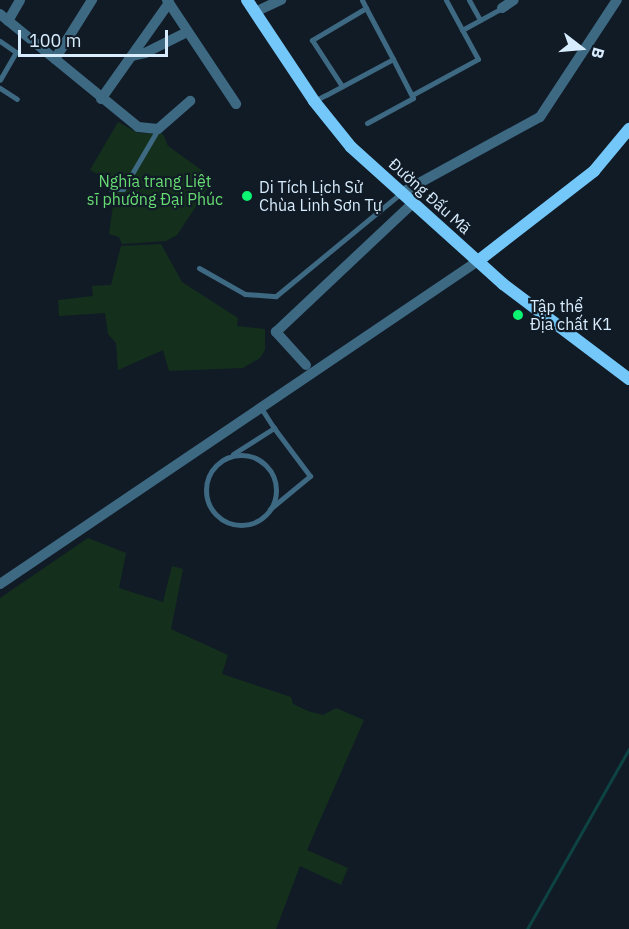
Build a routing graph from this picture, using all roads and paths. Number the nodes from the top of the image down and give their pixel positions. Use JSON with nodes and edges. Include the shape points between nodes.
{"nodes":[{"id":1,"x":20,"y":0,"type":"edge"},
{"id":2,"x":92,"y":0,"type":"edge"},
{"id":3,"x":247,"y":0,"type":"edge"},
{"id":4,"x":281,"y":0,"type":"edge"},
{"id":5,"x":362,"y":0,"type":"edge"},
{"id":6,"x":446,"y":0,"type":"edge"},
{"id":7,"x":469,"y":0,"type":"edge"},
{"id":8,"x":514,"y":0,"type":"edge"},
{"id":9,"x":617,"y":0,"type":"edge"},
{"id":10,"x":168,"y":1,"type":"edge"},
{"id":11,"x":366,"y":8,"type":"junction"},
{"id":12,"x":502,"y":8,"type":"joint"},
{"id":13,"x":255,"y":12,"type":"junction"},
{"id":14,"x":4,"y":17,"type":"edge"},
{"id":15,"x":480,"y":20,"type":"junction"},
{"id":16,"x":462,"y":30,"type":"junction"},
{"id":17,"x":187,"y":32,"type":"junction"},
{"id":18,"x":0,"y":40,"type":"edge"},
{"id":19,"x":132,"y":56,"type":"junction"},
{"id":20,"x":55,"y":59,"type":"junction"},
{"id":21,"x":393,"y":59,"type":"junction"},
{"id":22,"x":0,"y":80,"type":"edge"},
{"id":23,"x":342,"y":86,"type":"junction"},
{"id":24,"x":0,"y":87,"type":"edge"},
{"id":25,"x":412,"y":95,"type":"junction"},
{"id":26,"x":17,"y":99,"type":"dead end"},
{"id":27,"x":102,"y":99,"type":"junction"},
{"id":28,"x":190,"y":101,"type":"dead end"},
{"id":29,"x":314,"y":101,"type":"junction"},
{"id":30,"x":236,"y":104,"type":"dead end"},
{"id":31,"x":368,"y":123,"type":"dead end"},
{"id":32,"x":158,"y":129,"type":"junction"},
{"id":33,"x":629,"y":129,"type":"edge"},
{"id":34,"x":111,"y":189,"type":"dead end"},
{"id":35,"x":402,"y":194,"type":"junction"},
{"id":36,"x":413,"y":203,"type":"junction"},
{"id":37,"x":478,"y":261,"type":"junction"},
{"id":38,"x":199,"y":268,"type":"dead end"},
{"id":39,"x":306,"y":365,"type":"dead end"},
{"id":40,"x":629,"y":378,"type":"edge"},
{"id":41,"x":261,"y":408,"type":"junction"},
{"id":42,"x":274,"y":428,"type":"junction"},
{"id":43,"x":228,"y":457,"type":"junction"},
{"id":44,"x":267,"y":512,"type":"junction"},
{"id":45,"x":0,"y":584,"type":"edge"}],
"edges":[{"from":1,"to":14,"type":"street"},
{"from":2,"to":20,"type":"street"},
{"from":3,"to":13,"type":"street","name":"Đường Đấu Mã"},
{"from":4,"to":13,"type":"street"},
{"from":5,"to":11,"type":"lane"},
{"from":6,"to":16,"type":"lane"},
{"from":7,"to":15,"type":"lane"},
{"from":8,"to":12,"type":"street"},
{"from":9,"to":35,"type":"street","via":[[540,117]]},
{"from":10,"to":17,"type":"street"},
{"from":10,"to":19,"type":"street"},
{"from":11,"to":21,"type":"lane"},
{"from":11,"to":23,"type":"lane","via":[[312,40]]},
{"from":12,"to":15,"type":"lane"},
{"from":13,"to":29,"type":"street","name":"Đường Đấu Mã"},
{"from":14,"to":20,"type":"street"},
{"from":15,"to":16,"type":"lane"},
{"from":16,"to":25,"type":"lane","via":[[478,59]]},
{"from":17,"to":19,"type":"street"},
{"from":17,"to":30,"type":"street"},
{"from":18,"to":22,"type":"lane","via":[[16,52]]},
{"from":19,"to":27,"type":"street"},
{"from":20,"to":27,"type":"street"},
{"from":21,"to":23,"type":"lane"},
{"from":21,"to":25,"type":"lane"},
{"from":23,"to":29,"type":"lane"},
{"from":24,"to":26,"type":"lane"},
{"from":25,"to":31,"type":"lane","via":[[413,98]]},
{"from":27,"to":32,"type":"street","via":[[128,121]]},
{"from":28,"to":32,"type":"street"},
{"from":29,"to":35,"type":"street","name":"Đường Đấu Mã","via":[[343,139]]},
{"from":32,"to":34,"type":"lane","via":[[123,189]]},
{"from":33,"to":37,"type":"street","via":[[594,171]]},
{"from":35,"to":36,"type":"street","name":"Đường Đấu Mã"},
{"from":35,"to":38,"type":"lane","via":[[276,296],[245,294]]},
{"from":36,"to":37,"type":"street","name":"Đường Đấu Mã"},
{"from":36,"to":39,"type":"street","via":[[276,332]]},
{"from":37,"to":40,"type":"street","name":"Đường Đấu Mã"},
{"from":37,"to":41,"type":"street"},
{"from":41,"to":42,"type":"lane"},
{"from":41,"to":45,"type":"street"},
{"from":42,"to":43,"type":"lane"},
{"from":42,"to":44,"type":"lane","via":[[310,476]]},
{"from":43,"to":44,"type":"lane","via":[[252,457],[270,472],[275,495]]},
{"from":43,"to":44,"type":"lane","via":[[217,465],[207,481],[207,495],[214,512],[225,521],[243,524]]}]}
